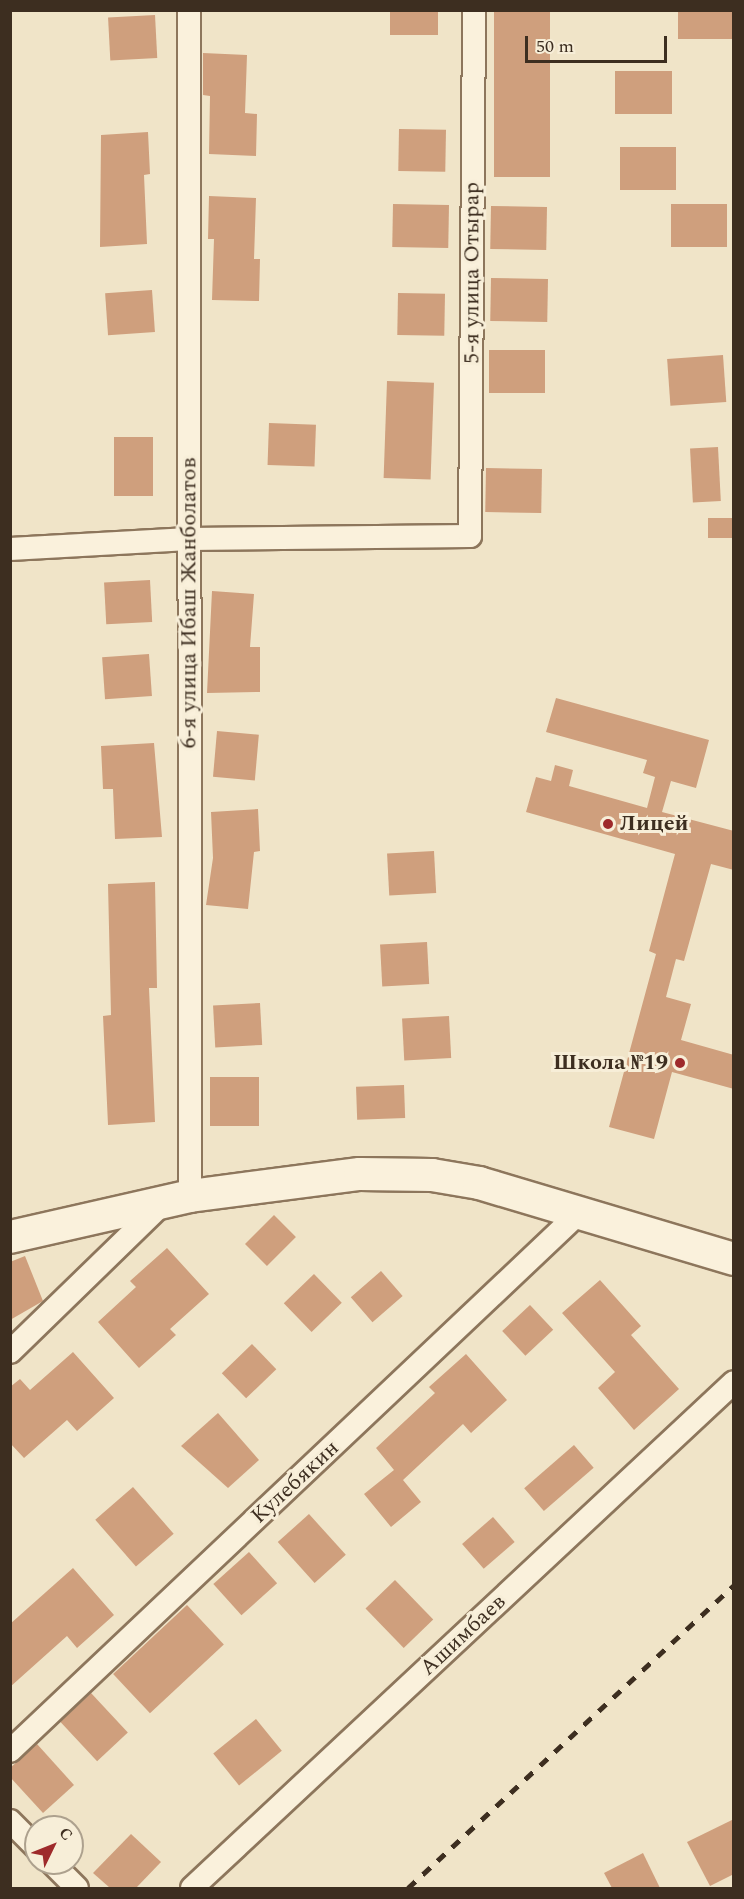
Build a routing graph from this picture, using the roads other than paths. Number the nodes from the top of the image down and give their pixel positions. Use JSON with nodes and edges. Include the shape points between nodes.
{"nodes":[{"id":1,"x":189,"y":10,"type":"edge"},
{"id":2,"x":474,"y":10,"type":"edge"},
{"id":3,"x":189,"y":539,"type":"junction"},
{"id":4,"x":10,"y":549,"type":"edge"},
{"id":5,"x":178,"y":1199,"type":"junction"},
{"id":6,"x":579,"y":1213,"type":"junction"},
{"id":7,"x":10,"y":1237,"type":"edge"},
{"id":8,"x":734,"y":1259,"type":"edge"},
{"id":9,"x":10,"y":1352,"type":"edge"},
{"id":10,"x":734,"y":1382,"type":"edge"},
{"id":11,"x":10,"y":1751,"type":"edge"},
{"id":12,"x":10,"y":1821,"type":"edge"},
{"id":13,"x":24,"y":1835,"type":"edge"},
{"id":14,"x":64,"y":1875,"type":"edge"},
{"id":15,"x":76,"y":1888,"type":"edge"},
{"id":16,"x":192,"y":1888,"type":"edge"}],
"edges":[{"from":1,"to":3,"type":"street","name":"6-я улица Ибаш Жанболатов"},
{"from":2,"to":3,"type":"street","name":"5-я улица Отырар","via":[[470,536]]},
{"from":3,"to":4,"type":"street"},
{"from":3,"to":5,"type":"street","name":"6-я улица Ибаш Жанболатов"},
{"from":5,"to":6,"type":"street","via":[[360,1174],[432,1175]]},
{"from":5,"to":7,"type":"street"},
{"from":5,"to":9,"type":"street"},
{"from":6,"to":8,"type":"street"},
{"from":6,"to":11,"type":"street","name":"Кулебякин"},
{"from":10,"to":16,"type":"street","name":"Ашимбаев"},
{"from":12,"to":13,"type":"street"},
{"from":14,"to":15,"type":"street"}]}
